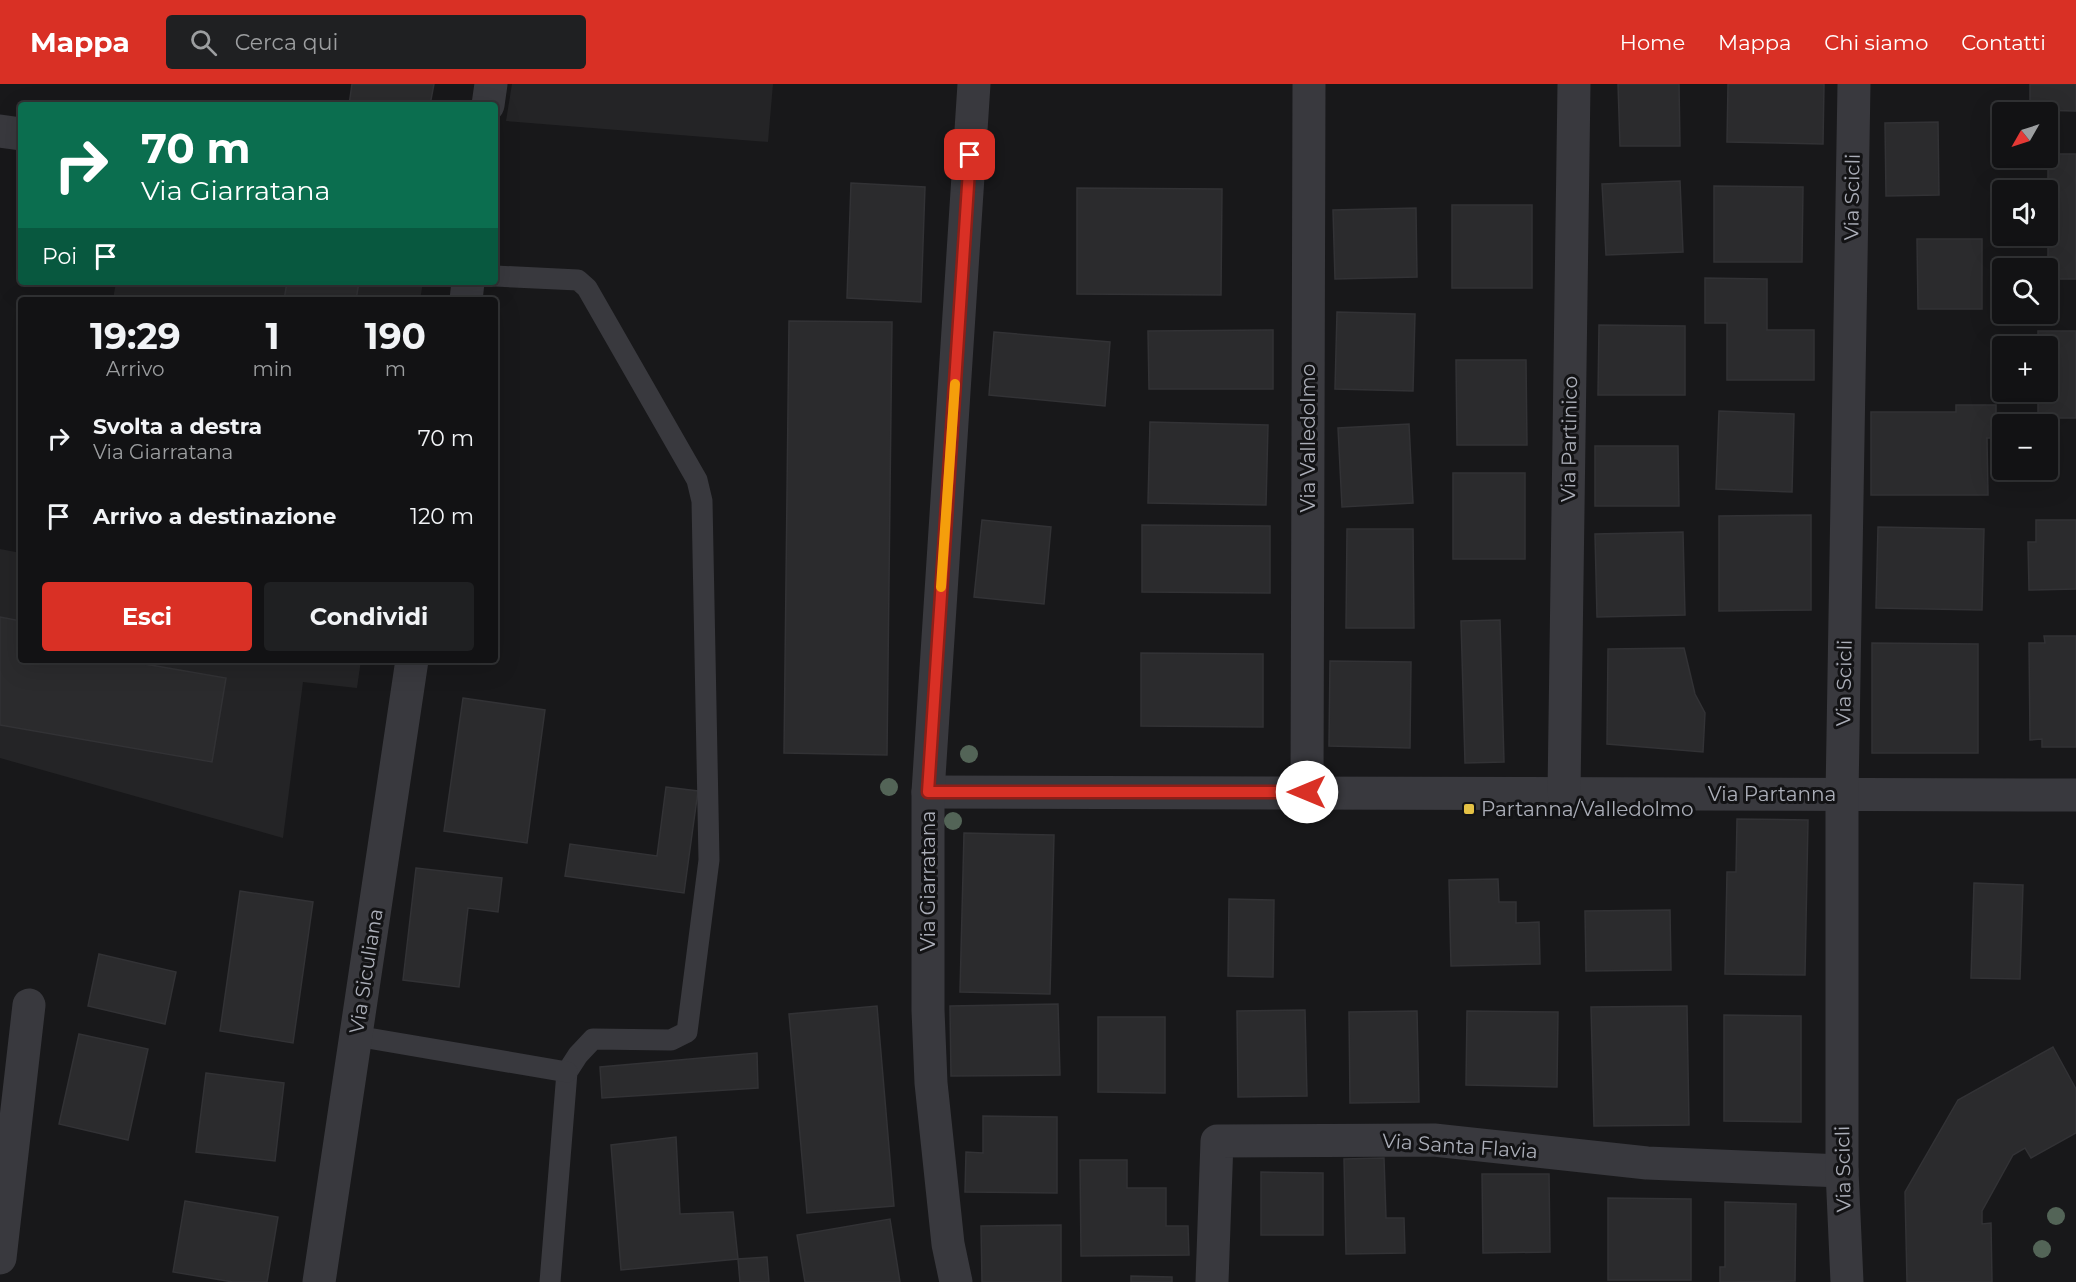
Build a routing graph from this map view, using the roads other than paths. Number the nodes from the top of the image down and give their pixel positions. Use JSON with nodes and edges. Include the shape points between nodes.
{"nodes":[{"id":1,"x":491,"y":84,"type":"edge"},
{"id":2,"x":974,"y":84,"type":"edge"},
{"id":3,"x":1309,"y":84,"type":"edge"},
{"id":4,"x":1574,"y":84,"type":"edge"},
{"id":5,"x":1854,"y":84,"type":"edge"},
{"id":6,"x":488,"y":102,"type":"edge"},
{"id":7,"x":0,"y":131,"type":"edge"},
{"id":8,"x":18,"y":134,"type":"edge"},
{"id":9,"x":498,"y":276,"type":"edge"},
{"id":10,"x":412,"y":663,"type":"edge"},
{"id":11,"x":928,"y":792,"type":"junction"},
{"id":12,"x":1307,"y":792,"type":"junction"},
{"id":13,"x":1564,"y":793,"type":"junction"},
{"id":14,"x":1842,"y":795,"type":"junction"},
{"id":15,"x":2076,"y":795,"type":"edge"},
{"id":16,"x":29,"y":1005,"type":"dead end"},
{"id":17,"x":356,"y":1036,"type":"junction"},
{"id":18,"x":567,"y":1072,"type":"junction"},
{"id":19,"x":1842,"y":1171,"type":"junction"},
{"id":20,"x":0,"y":1258,"type":"edge"},
{"id":21,"x":320,"y":1282,"type":"edge"},
{"id":22,"x":550,"y":1282,"type":"edge"},
{"id":23,"x":956,"y":1282,"type":"edge"},
{"id":24,"x":1212,"y":1282,"type":"edge"},
{"id":25,"x":1847,"y":1282,"type":"edge"}],
"edges":[{"from":1,"to":6,"type":"street"},
{"from":2,"to":11,"type":"street","name":"Via Giarratana"},
{"from":3,"to":12,"type":"street","name":"Via Valledolmo"},
{"from":4,"to":13,"type":"street","name":"Via Partinico"},
{"from":5,"to":14,"type":"street","name":"Via Scicli"},
{"from":7,"to":8,"type":"street"},
{"from":9,"to":18,"type":"lane","via":[[578,280],[587,288],[697,480],[702,501],[709,860],[687,1032],[671,1040],[593,1039]]},
{"from":10,"to":17,"type":"street","name":"Via Siculiana"},
{"from":11,"to":12,"type":"street","name":"Via Partanna"},
{"from":11,"to":23,"type":"street","name":"Via Giarratana","via":[[931,1083],[946,1227]]},
{"from":12,"to":13,"type":"street","name":"Via Partanna"},
{"from":13,"to":14,"type":"street","name":"Via Partanna"},
{"from":14,"to":15,"type":"street","name":"Via Partanna"},
{"from":14,"to":19,"type":"street","name":"Via Scicli"},
{"from":16,"to":20,"type":"street"},
{"from":17,"to":18,"type":"lane"},
{"from":17,"to":21,"type":"street","name":"Via Siculiana"},
{"from":18,"to":22,"type":"lane"},
{"from":19,"to":24,"type":"street","name":"Via Santa Flavia","via":[[1647,1163],[1434,1140],[1217,1142]]},
{"from":19,"to":25,"type":"street","name":"Via Scicli"}]}
